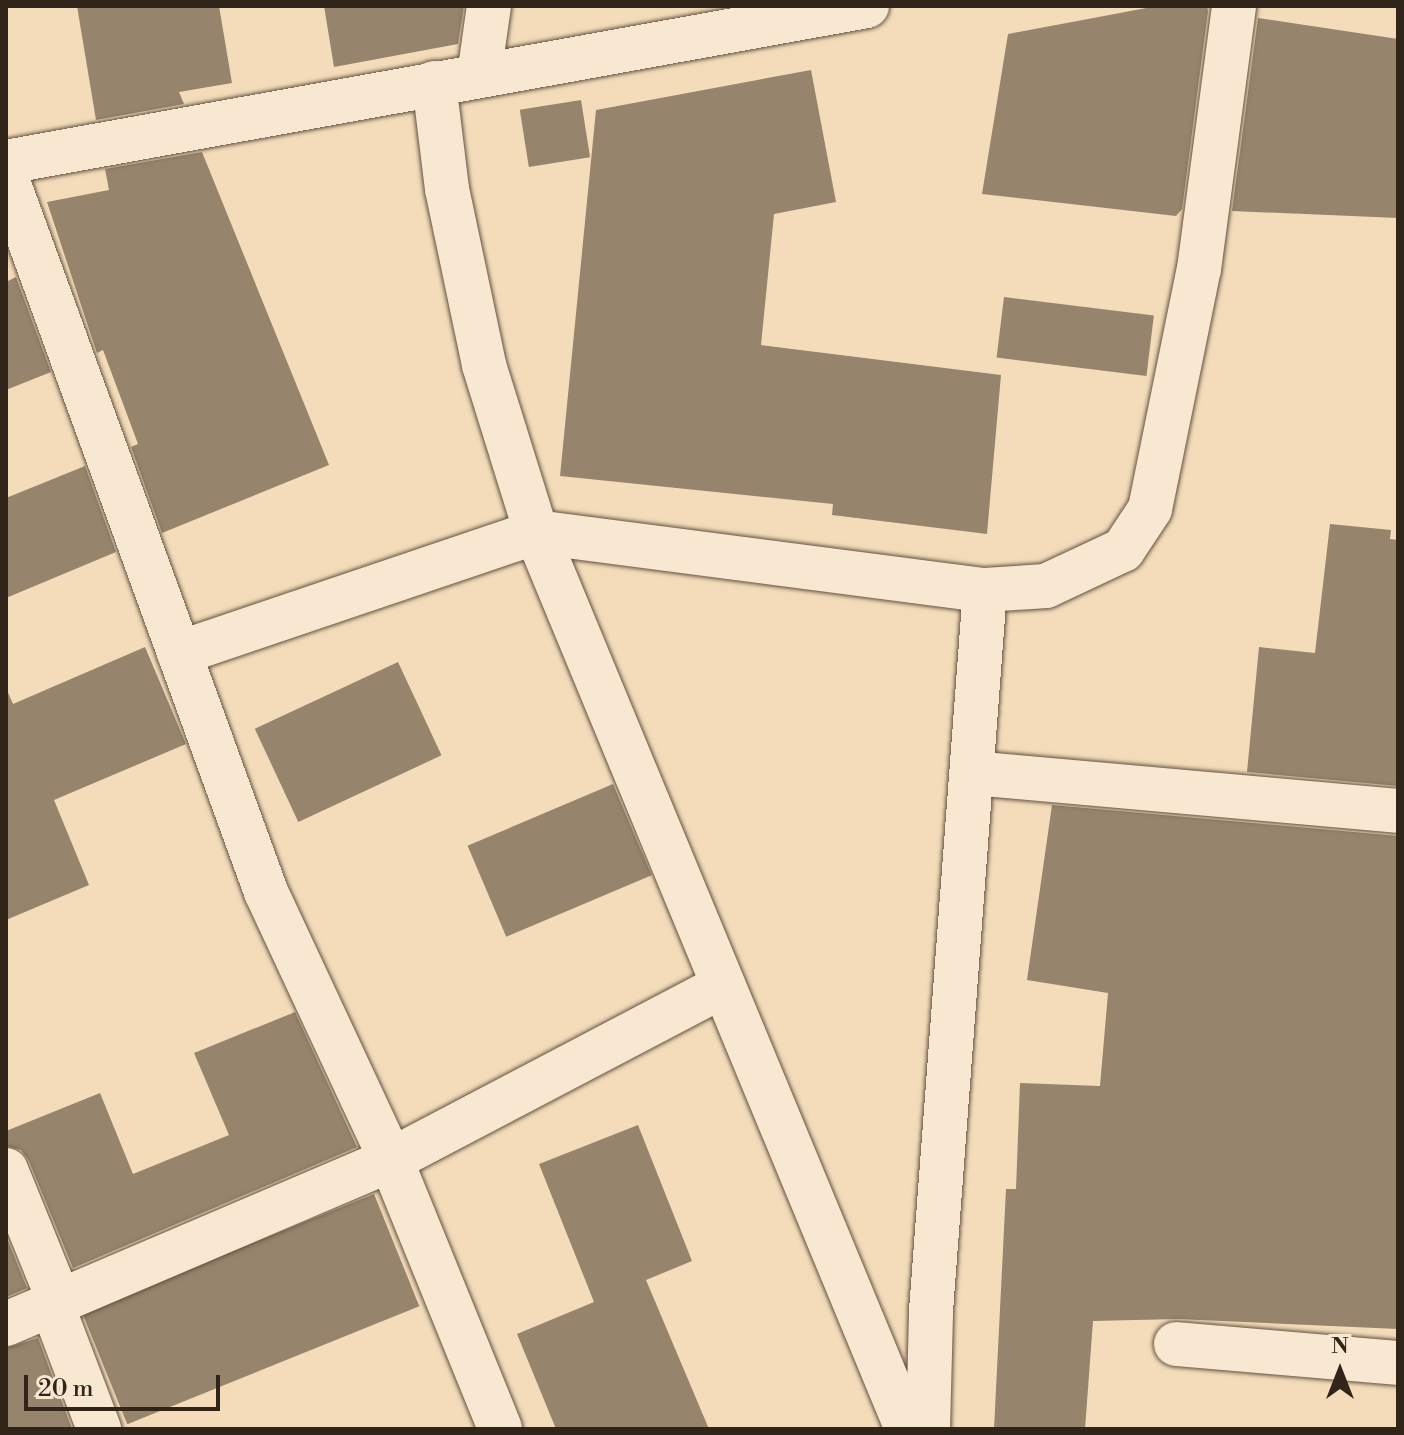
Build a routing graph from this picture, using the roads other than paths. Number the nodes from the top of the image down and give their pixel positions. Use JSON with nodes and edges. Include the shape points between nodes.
{"nodes":[{"id":1,"x":489,"y":6,"type":"edge"},
{"id":2,"x":867,"y":6,"type":"edge"},
{"id":3,"x":1234,"y":6,"type":"edge"},
{"id":4,"x":479,"y":76,"type":"junction"},
{"id":5,"x":434,"y":83,"type":"junction"},
{"id":6,"x":6,"y":162,"type":"edge"},
{"id":7,"x":6,"y":176,"type":"edge"},
{"id":8,"x":536,"y":532,"type":"junction"},
{"id":9,"x":985,"y":590,"type":"junction"},
{"id":10,"x":179,"y":653,"type":"junction"},
{"id":11,"x":973,"y":773,"type":"junction"},
{"id":12,"x":1398,"y":811,"type":"edge"},
{"id":13,"x":723,"y":986,"type":"junction"},
{"id":14,"x":391,"y":1160,"type":"junction"},
{"id":15,"x":6,"y":1170,"type":"edge"},
{"id":16,"x":56,"y":1304,"type":"junction"},
{"id":17,"x":6,"y":1324,"type":"edge"},
{"id":18,"x":1176,"y":1344,"type":"dead end"},
{"id":19,"x":1398,"y":1363,"type":"edge"},
{"id":20,"x":99,"y":1429,"type":"edge"},
{"id":21,"x":500,"y":1429,"type":"edge"},
{"id":22,"x":907,"y":1429,"type":"edge"},
{"id":23,"x":928,"y":1429,"type":"edge"}],
"edges":[{"from":1,"to":4,"type":"street"},
{"from":2,"to":4,"type":"street"},
{"from":3,"to":9,"type":"street","via":[[1199,269],[1150,509],[1123,550],[1084,571],[1046,586]]},
{"from":4,"to":5,"type":"street"},
{"from":5,"to":6,"type":"street"},
{"from":5,"to":8,"type":"street","via":[[447,189],[484,365]]},
{"from":7,"to":10,"type":"street"},
{"from":8,"to":9,"type":"street"},
{"from":8,"to":10,"type":"street"},
{"from":8,"to":13,"type":"street"},
{"from":9,"to":11,"type":"street"},
{"from":10,"to":14,"type":"street","via":[[266,892]]},
{"from":11,"to":12,"type":"street"},
{"from":11,"to":23,"type":"street","via":[[931,1311]]},
{"from":13,"to":14,"type":"street"},
{"from":13,"to":22,"type":"street"},
{"from":14,"to":16,"type":"street"},
{"from":14,"to":21,"type":"street"},
{"from":15,"to":16,"type":"street"},
{"from":16,"to":17,"type":"street"},
{"from":16,"to":20,"type":"street"},
{"from":18,"to":19,"type":"street"}]}
